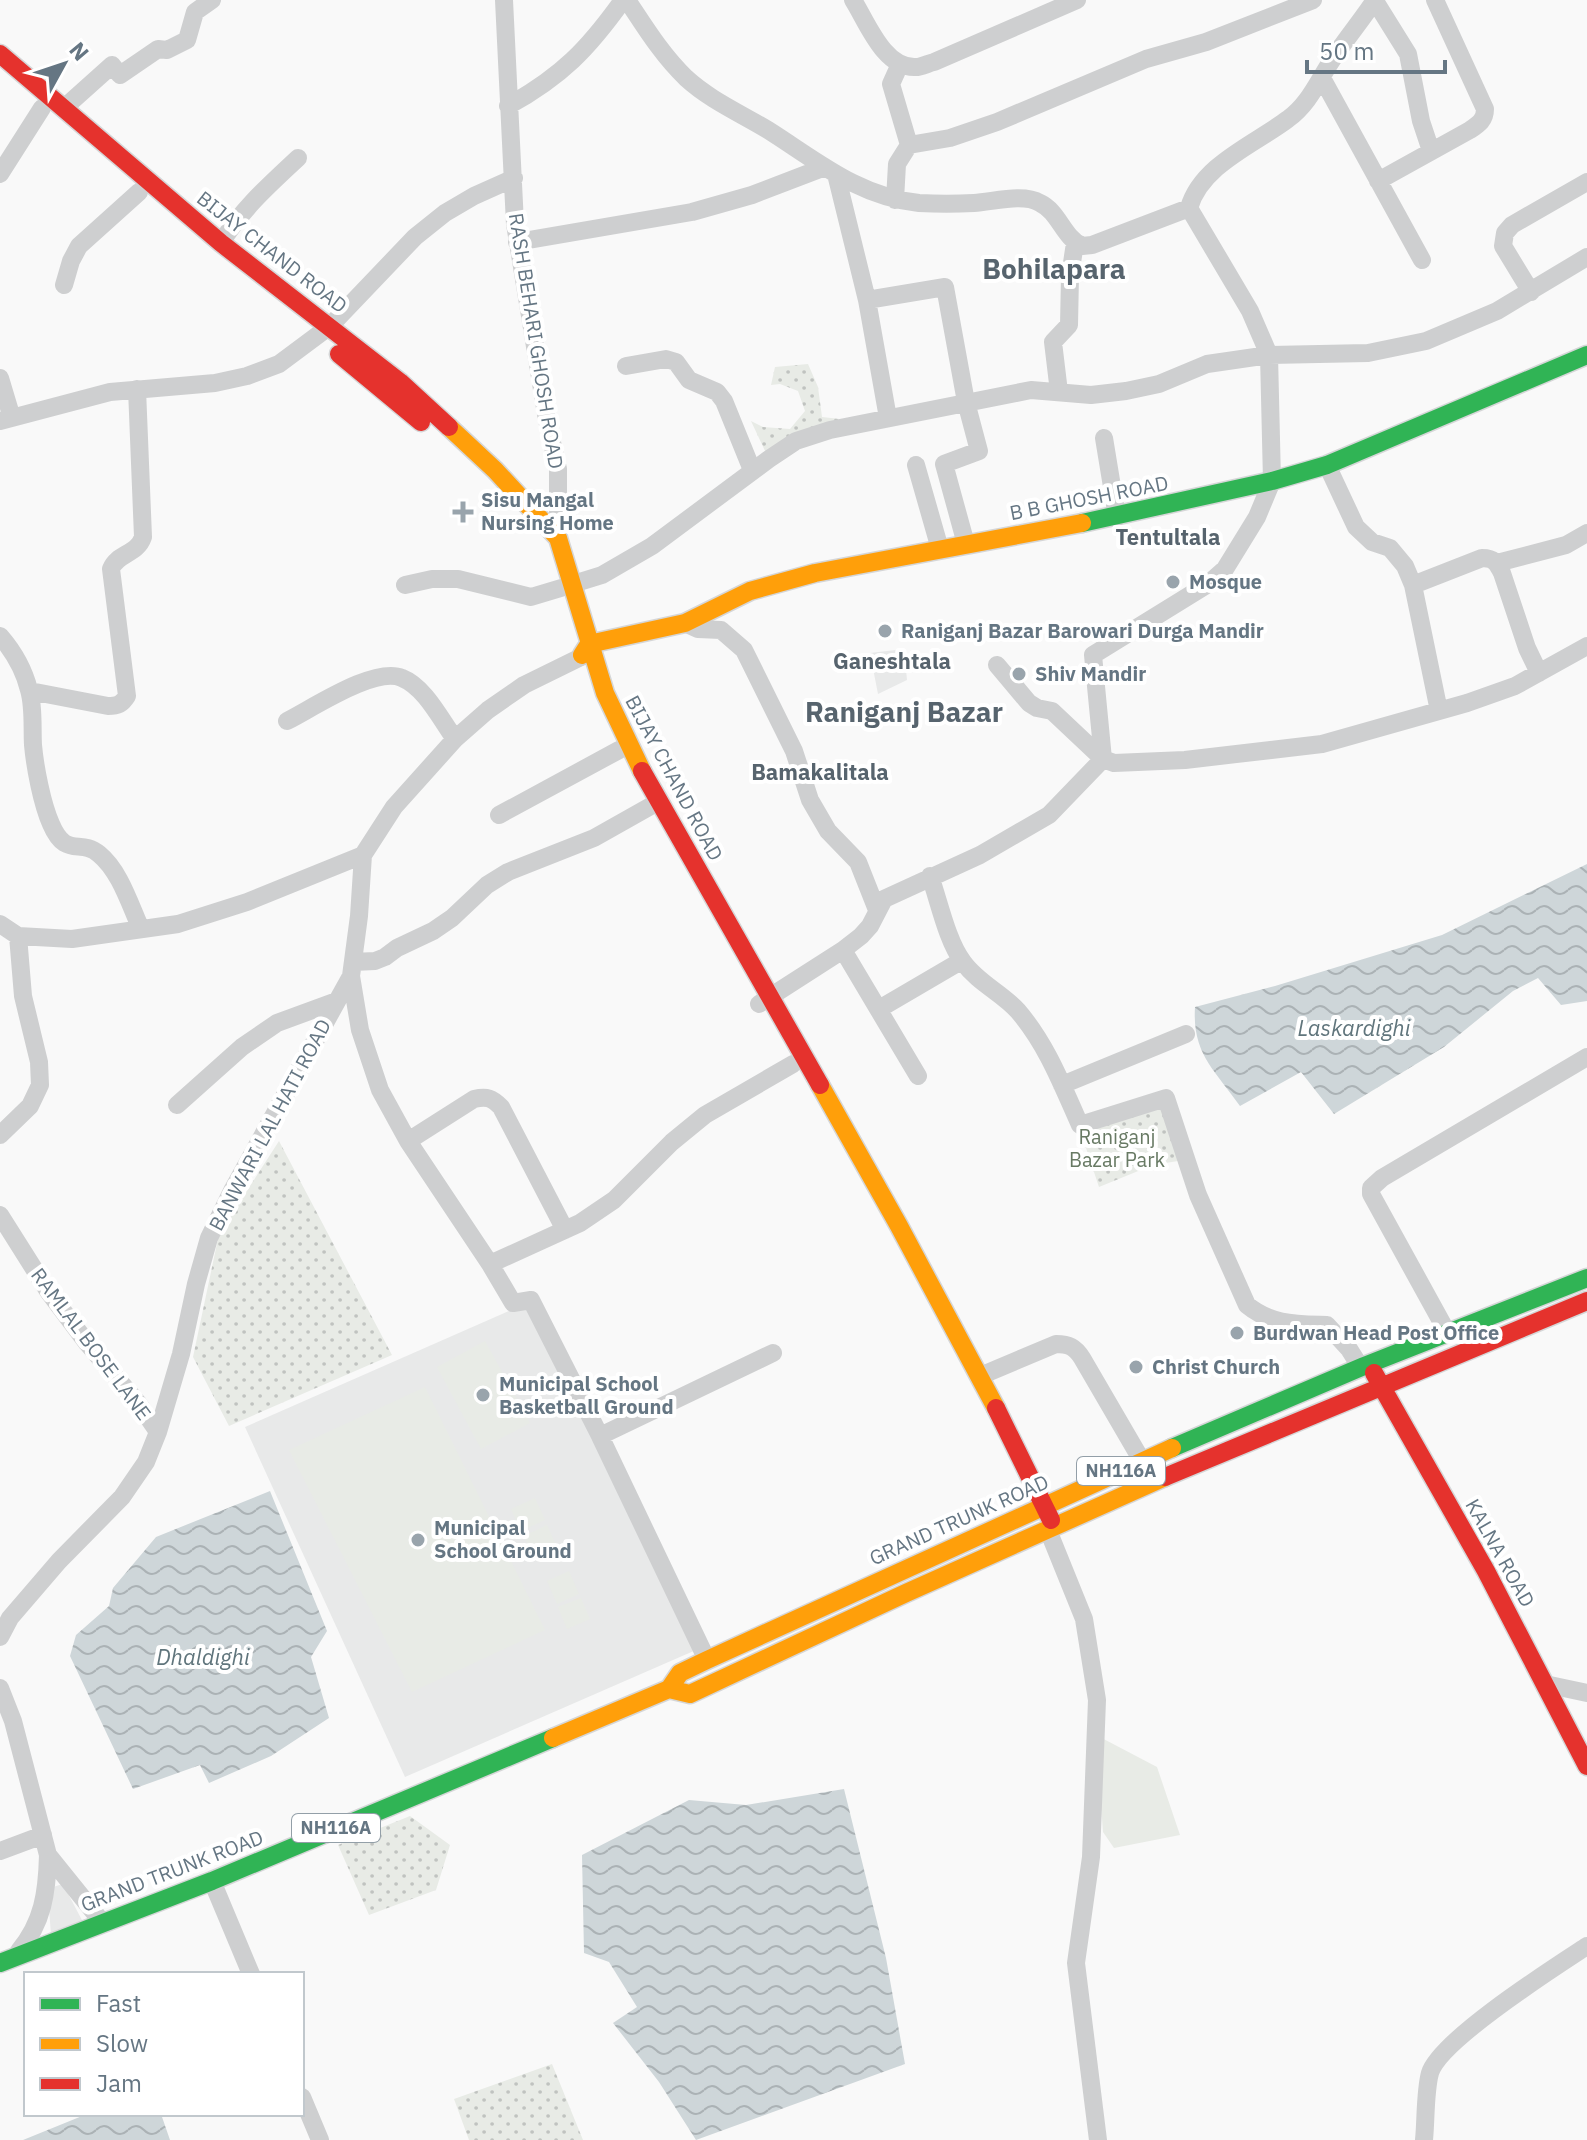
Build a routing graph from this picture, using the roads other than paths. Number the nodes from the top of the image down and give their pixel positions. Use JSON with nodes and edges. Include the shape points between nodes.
{"nodes":[{"id":1,"x":212,"y":0,"type":"edge"},
{"id":2,"x":504,"y":0,"type":"edge"},
{"id":3,"x":625,"y":0,"type":"edge"},
{"id":4,"x":853,"y":0,"type":"edge"},
{"id":5,"x":1077,"y":0,"type":"edge"},
{"id":6,"x":1313,"y":0,"type":"edge"},
{"id":7,"x":1375,"y":0,"type":"edge"},
{"id":8,"x":1435,"y":0,"type":"edge"},
{"id":9,"x":0,"y":54,"type":"edge"},
{"id":10,"x":900,"y":64,"type":"junction"},
{"id":11,"x":0,"y":75,"type":"edge"},
{"id":12,"x":1322,"y":78,"type":"junction"},
{"id":13,"x":508,"y":106,"type":"junction"},
{"id":14,"x":42,"y":108,"type":"junction"},
{"id":15,"x":64,"y":108,"type":"junction"},
{"id":16,"x":909,"y":145,"type":"junction"},
{"id":17,"x":1431,"y":151,"type":"junction"},
{"id":18,"x":298,"y":158,"type":"dead end"},
{"id":19,"x":830,"y":170,"type":"junction"},
{"id":20,"x":0,"y":174,"type":"edge"},
{"id":21,"x":514,"y":178,"type":"junction"},
{"id":22,"x":1378,"y":181,"type":"junction"},
{"id":23,"x":1587,"y":182,"type":"edge"},
{"id":24,"x":139,"y":192,"type":"junction"},
{"id":25,"x":895,"y":200,"type":"junction"},
{"id":26,"x":1189,"y":208,"type":"junction"},
{"id":27,"x":517,"y":242,"type":"junction"},
{"id":28,"x":221,"y":243,"type":"junction"},
{"id":29,"x":1075,"y":243,"type":"junction"},
{"id":30,"x":1587,"y":257,"type":"edge"},
{"id":31,"x":1422,"y":260,"type":"dead end"},
{"id":32,"x":64,"y":285,"type":"dead end"},
{"id":33,"x":1531,"y":292,"type":"junction"},
{"id":34,"x":867,"y":300,"type":"junction"},
{"id":35,"x":323,"y":330,"type":"junction"},
{"id":36,"x":1269,"y":355,"type":"junction"},
{"id":37,"x":1587,"y":355,"type":"edge"},
{"id":38,"x":626,"y":366,"type":"dead end"},
{"id":39,"x":0,"y":378,"type":"edge"},
{"id":40,"x":137,"y":389,"type":"junction"},
{"id":41,"x":1059,"y":392,"type":"junction"},
{"id":42,"x":966,"y":402,"type":"junction"},
{"id":43,"x":888,"y":418,"type":"junction"},
{"id":44,"x":6,"y":419,"type":"edge"},
{"id":45,"x":1104,"y":438,"type":"dead end"},
{"id":46,"x":916,"y":465,"type":"dead end"},
{"id":47,"x":1327,"y":465,"type":"junction"},
{"id":48,"x":752,"y":470,"type":"junction"},
{"id":49,"x":1272,"y":481,"type":"junction"},
{"id":50,"x":1117,"y":517,"type":"junction"},
{"id":51,"x":1587,"y":533,"type":"edge"},
{"id":52,"x":558,"y":538,"type":"junction"},
{"id":53,"x":966,"y":544,"type":"junction"},
{"id":54,"x":940,"y":549,"type":"junction"},
{"id":55,"x":1497,"y":563,"type":"junction"},
{"id":56,"x":405,"y":585,"type":"dead end"},
{"id":57,"x":1413,"y":585,"type":"junction"},
{"id":58,"x":567,"y":586,"type":"junction"},
{"id":59,"x":685,"y":623,"type":"junction"},
{"id":60,"x":2,"y":641,"type":"edge"},
{"id":61,"x":1587,"y":646,"type":"edge"},
{"id":62,"x":585,"y":650,"type":"junction"},
{"id":63,"x":997,"y":665,"type":"dead end"},
{"id":64,"x":1539,"y":673,"type":"junction"},
{"id":65,"x":30,"y":691,"type":"junction"},
{"id":66,"x":1439,"y":711,"type":"junction"},
{"id":67,"x":287,"y":721,"type":"dead end"},
{"id":68,"x":455,"y":739,"type":"junction"},
{"id":69,"x":619,"y":750,"type":"junction"},
{"id":70,"x":1103,"y":759,"type":"junction"},
{"id":71,"x":649,"y":807,"type":"junction"},
{"id":72,"x":499,"y":815,"type":"dead end"},
{"id":73,"x":363,"y":855,"type":"junction"},
{"id":74,"x":930,"y":876,"type":"junction"},
{"id":75,"x":877,"y":910,"type":"junction"},
{"id":76,"x":0,"y":924,"type":"edge"},
{"id":77,"x":141,"y":929,"type":"junction"},
{"id":78,"x":18,"y":936,"type":"junction"},
{"id":79,"x":843,"y":950,"type":"junction"},
{"id":80,"x":961,"y":961,"type":"junction"},
{"id":81,"x":352,"y":969,"type":"junction"},
{"id":82,"x":337,"y":1001,"type":"junction"},
{"id":83,"x":764,"y":1001,"type":"junction"},
{"id":84,"x":879,"y":1009,"type":"junction"},
{"id":85,"x":1186,"y":1034,"type":"dead end"},
{"id":86,"x":1587,"y":1057,"type":"edge"},
{"id":87,"x":793,"y":1064,"type":"junction"},
{"id":88,"x":918,"y":1076,"type":"dead end"},
{"id":89,"x":1062,"y":1085,"type":"junction"},
{"id":90,"x":177,"y":1105,"type":"dead end"},
{"id":91,"x":0,"y":1135,"type":"edge"},
{"id":92,"x":408,"y":1141,"type":"junction"},
{"id":93,"x":0,"y":1215,"type":"edge"},
{"id":94,"x":565,"y":1230,"type":"junction"},
{"id":95,"x":490,"y":1264,"type":"junction"},
{"id":96,"x":1587,"y":1278,"type":"edge"},
{"id":97,"x":1587,"y":1301,"type":"edge"},
{"id":98,"x":1447,"y":1332,"type":"junction"},
{"id":99,"x":773,"y":1353,"type":"dead end"},
{"id":100,"x":1366,"y":1366,"type":"junction"},
{"id":101,"x":974,"y":1380,"type":"junction"},
{"id":102,"x":1380,"y":1386,"type":"junction"},
{"id":103,"x":170,"y":1392,"type":"junction"},
{"id":104,"x":138,"y":1403,"type":"junction"},
{"id":105,"x":158,"y":1432,"type":"junction"},
{"id":106,"x":600,"y":1436,"type":"junction"},
{"id":107,"x":1142,"y":1461,"type":"junction"},
{"id":108,"x":1039,"y":1509,"type":"junction"},
{"id":109,"x":1048,"y":1530,"type":"junction"},
{"id":110,"x":0,"y":1637,"type":"edge"},
{"id":111,"x":707,"y":1660,"type":"junction"},
{"id":112,"x":1545,"y":1684,"type":"junction"},
{"id":113,"x":0,"y":1688,"type":"edge"},
{"id":114,"x":669,"y":1689,"type":"junction"},
{"id":115,"x":1587,"y":1693,"type":"edge"},
{"id":116,"x":1587,"y":1766,"type":"edge"},
{"id":117,"x":43,"y":1835,"type":"junction"},
{"id":118,"x":0,"y":1851,"type":"edge"},
{"id":119,"x":48,"y":1855,"type":"junction"},
{"id":120,"x":212,"y":1881,"type":"junction"},
{"id":121,"x":102,"y":1922,"type":"junction"},
{"id":122,"x":1587,"y":1946,"type":"edge"},
{"id":123,"x":7,"y":1960,"type":"edge"},
{"id":124,"x":250,"y":1972,"type":"edge"},
{"id":125,"x":304,"y":2102,"type":"edge"},
{"id":126,"x":320,"y":2140,"type":"edge"},
{"id":127,"x":1098,"y":2140,"type":"edge"},
{"id":128,"x":1424,"y":2140,"type":"edge"}],
"edges":[{"from":1,"to":15,"type":"street","via":[[195,12],[187,40],[158,49],[120,75],[112,65]]},
{"from":2,"to":13,"type":"street","name":"RASH BEHARI GHOSH ROAD"},
{"from":3,"to":13,"type":"street","via":[[583,53]]},
{"from":3,"to":19,"type":"street","via":[[686,78]]},
{"from":4,"to":10,"type":"street","via":[[886,54]]},
{"from":5,"to":10,"type":"street","via":[[934,62]]},
{"from":6,"to":16,"type":"street","via":[[1146,59],[997,122]]},
{"from":7,"to":12,"type":"street"},
{"from":7,"to":17,"type":"street","via":[[1408,54]]},
{"from":8,"to":17,"type":"street","via":[[1485,116]]},
{"from":9,"to":15,"type":"main road","name":"BIJAY CHAND ROAD"},
{"from":10,"to":16,"type":"street","via":[[891,84]]},
{"from":11,"to":14,"type":"main road","name":"BIJAY CHAND ROAD"},
{"from":12,"to":22,"type":"street"},
{"from":12,"to":26,"type":"street","via":[[1292,117],[1202,182]]},
{"from":13,"to":21,"type":"street","name":"RASH BEHARI GHOSH ROAD"},
{"from":14,"to":20,"type":"street"},
{"from":14,"to":24,"type":"main road","name":"BIJAY CHAND ROAD"},
{"from":15,"to":28,"type":"main road","name":"BIJAY CHAND ROAD"},
{"from":16,"to":25,"type":"street","via":[[897,164]]},
{"from":17,"to":22,"type":"street"},
{"from":18,"to":28,"type":"street","via":[[253,199]]},
{"from":19,"to":25,"type":"street"},
{"from":19,"to":27,"type":"street","via":[[692,212]]},
{"from":19,"to":34,"type":"street"},
{"from":21,"to":27,"type":"street","name":"RASH BEHARI GHOSH ROAD"},
{"from":21,"to":35,"type":"street","via":[[445,213]]},
{"from":22,"to":31,"type":"street"},
{"from":23,"to":33,"type":"street","via":[[1505,233],[1503,246]]},
{"from":24,"to":32,"type":"street","via":[[79,246]]},
{"from":24,"to":35,"type":"main road","name":"BIJAY CHAND ROAD"},
{"from":25,"to":29,"type":"street","via":[[1028,199],[1051,212]]},
{"from":26,"to":29,"type":"street","via":[[1092,245]]},
{"from":26,"to":36,"type":"street","via":[[1250,311]]},
{"from":27,"to":52,"type":"street","name":"RASH BEHARI GHOSH ROAD","via":[[558,469]]},
{"from":28,"to":35,"type":"main road","name":"BIJAY CHAND ROAD"},
{"from":29,"to":41,"type":"street","via":[[1069,325],[1053,342]]},
{"from":30,"to":33,"type":"street"},
{"from":33,"to":36,"type":"street","via":[[1426,341],[1368,353]]},
{"from":34,"to":42,"type":"street","via":[[945,287]]},
{"from":34,"to":43,"type":"street"},
{"from":35,"to":40,"type":"street","via":[[279,364],[247,376]]},
{"from":35,"to":52,"type":"main road","name":"BIJAY CHAND ROAD","via":[[400,382],[495,470]]},
{"from":35,"to":58,"type":"main road","name":"BIJAY CHAND ROAD","via":[[524,519],[546,545]]},
{"from":36,"to":41,"type":"street","via":[[1207,364],[1126,391]]},
{"from":36,"to":49,"type":"street"},
{"from":37,"to":47,"type":"main road","name":"B B GHOSH ROAD"},
{"from":38,"to":48,"type":"street","via":[[666,359],[676,362],[696,385],[717,392]]},
{"from":39,"to":44,"type":"street"},
{"from":40,"to":44,"type":"street"},
{"from":40,"to":65,"type":"street","via":[[143,537],[111,569],[127,696],[123,703],[108,706]]},
{"from":41,"to":42,"type":"street","via":[[1031,390]]},
{"from":42,"to":43,"type":"street"},
{"from":42,"to":53,"type":"street","via":[[979,451],[944,464]]},
{"from":43,"to":48,"type":"street","via":[[796,441]]},
{"from":45,"to":50,"type":"street"},
{"from":46,"to":54,"type":"street"},
{"from":47,"to":49,"type":"main road","name":"B B GHOSH ROAD"},
{"from":47,"to":57,"type":"street","via":[[1356,527],[1372,542],[1390,548]]},
{"from":48,"to":58,"type":"street","via":[[652,546],[602,575]]},
{"from":49,"to":50,"type":"main road","name":"B B GHOSH ROAD"},
{"from":49,"to":70,"type":"street","via":[[1225,569],[1093,655]]},
{"from":50,"to":53,"type":"main road","name":"B B GHOSH ROAD"},
{"from":51,"to":55,"type":"street","via":[[1566,545]]},
{"from":52,"to":58,"type":"main road","name":"BIJAY CHAND ROAD"},
{"from":53,"to":54,"type":"main road","name":"B B GHOSH ROAD"},
{"from":54,"to":59,"type":"main road","name":"B B GHOSH ROAD","via":[[750,591]]},
{"from":55,"to":57,"type":"street","via":[[1482,558]]},
{"from":55,"to":64,"type":"street"},
{"from":56,"to":58,"type":"street","via":[[458,579],[531,597]]},
{"from":57,"to":66,"type":"street"},
{"from":58,"to":62,"type":"main road","name":"BIJAY CHAND ROAD"},
{"from":59,"to":62,"type":"main road","name":"B B GHOSH ROAD"},
{"from":59,"to":75,"type":"street","via":[[721,630],[744,650],[794,751],[810,800],[828,831],[858,862]]},
{"from":60,"to":65,"type":"street"},
{"from":61,"to":64,"type":"street"},
{"from":62,"to":68,"type":"street","name":"BANWARI LAL HATI ROAD","via":[[524,685]]},
{"from":62,"to":69,"type":"main road","name":"BIJAY CHAND ROAD"},
{"from":62,"to":83,"type":"main road","name":"BIJAY CHAND ROAD","via":[[628,746]]},
{"from":63,"to":70,"type":"street","via":[[1029,703],[1052,711]]},
{"from":64,"to":66,"type":"street"},
{"from":65,"to":77,"type":"street","via":[[34,751],[56,835],[67,846],[89,848],[106,861]]},
{"from":66,"to":70,"type":"street","via":[[1322,744],[1185,760]]},
{"from":67,"to":68,"type":"street","via":[[387,674],[418,689]]},
{"from":68,"to":73,"type":"street","name":"BANWARI LAL HATI ROAD","via":[[394,807]]},
{"from":69,"to":71,"type":"main road","name":"BIJAY CHAND ROAD"},
{"from":69,"to":72,"type":"street"},
{"from":70,"to":74,"type":"street","via":[[1049,815],[980,855]]},
{"from":71,"to":81,"type":"street","via":[[594,838],[508,872],[433,931]]},
{"from":71,"to":83,"type":"main road","name":"BIJAY CHAND ROAD"},
{"from":73,"to":77,"type":"street","via":[[247,902],[178,924]]},
{"from":73,"to":81,"type":"street","name":"BANWARI LAL HATI ROAD"},
{"from":74,"to":75,"type":"street","via":[[884,899]]},
{"from":74,"to":80,"type":"street"},
{"from":75,"to":79,"type":"street","via":[[870,926]]},
{"from":76,"to":78,"type":"street"},
{"from":77,"to":78,"type":"street","via":[[72,939]]},
{"from":78,"to":91,"type":"street","via":[[40,1085],[30,1106]]},
{"from":79,"to":83,"type":"street"},
{"from":79,"to":84,"type":"street"},
{"from":80,"to":84,"type":"street"},
{"from":80,"to":89,"type":"street","via":[[1016,1008],[1046,1049]]},
{"from":81,"to":82,"type":"street","name":"BANWARI LAL HATI ROAD"},
{"from":81,"to":92,"type":"street","via":[[360,1030],[380,1090]]},
{"from":82,"to":90,"type":"street","via":[[277,1023]]},
{"from":82,"to":103,"type":"street","name":"BANWARI LAL HATI ROAD","via":[[209,1238]]},
{"from":83,"to":87,"type":"main road","name":"BIJAY CHAND ROAD"},
{"from":83,"to":101,"type":"main road","name":"BIJAY CHAND ROAD","via":[[901,1229]]},
{"from":84,"to":88,"type":"street"},
{"from":85,"to":89,"type":"street"},
{"from":86,"to":98,"type":"street","via":[[1371,1188]]},
{"from":87,"to":94,"type":"street","via":[[705,1115],[614,1200]]},
{"from":87,"to":101,"type":"main road","name":"BIJAY CHAND ROAD"},
{"from":89,"to":100,"type":"street","via":[[1080,1125],[1166,1098],[1198,1195],[1247,1305],[1279,1323],[1327,1325]]},
{"from":92,"to":94,"type":"street","via":[[474,1099],[493,1099]]},
{"from":92,"to":95,"type":"street"},
{"from":93,"to":104,"type":"street","name":"RAMLAL BOSE LANE","via":[[56,1302]]},
{"from":94,"to":95,"type":"street"},
{"from":95,"to":106,"type":"street","via":[[513,1303],[531,1300]]},
{"from":96,"to":98,"type":"main road","name":"GRAND TRUNK ROAD","number":"NH116A"},
{"from":97,"to":102,"type":"main road","name":"GRAND TRUNK ROAD","number":"NH116A"},
{"from":98,"to":100,"type":"main road","name":"GRAND TRUNK ROAD","number":"NH116A"},
{"from":99,"to":106,"type":"street"},
{"from":100,"to":102,"type":"main road","name":"KALNA ROAD"},
{"from":100,"to":107,"type":"main road","name":"GRAND TRUNK ROAD","number":"NH116A"},
{"from":101,"to":107,"type":"street","via":[[1067,1344],[1082,1358]]},
{"from":101,"to":108,"type":"main road"},
{"from":102,"to":109,"type":"main road","name":"GRAND TRUNK ROAD","number":"NH116A"},
{"from":102,"to":112,"type":"main road","name":"KALNA ROAD"},
{"from":103,"to":104,"type":"street","via":[[157,1401]]},
{"from":103,"to":105,"type":"street","name":"BANWARI LAL HATI ROAD"},
{"from":104,"to":105,"type":"street","name":"RAMLAL BOSE LANE"},
{"from":105,"to":110,"type":"street","name":"BANWARI LAL HATI ROAD","via":[[146,1462],[122,1497],[59,1561]]},
{"from":106,"to":111,"type":"street"},
{"from":107,"to":108,"type":"main road","name":"GRAND TRUNK ROAD","number":"NH116A"},
{"from":108,"to":109,"type":"main road"},
{"from":108,"to":111,"type":"main road","name":"GRAND TRUNK ROAD","number":"NH116A"},
{"from":109,"to":114,"type":"main road","name":"GRAND TRUNK ROAD","number":"NH116A","via":[[690,1694]]},
{"from":109,"to":127,"type":"street","via":[[1084,1619],[1097,1700],[1091,1857],[1076,1963]]},
{"from":111,"to":114,"type":"main road","name":"GRAND TRUNK ROAD","number":"NH116A","via":[[680,1673]]},
{"from":112,"to":115,"type":"street"},
{"from":112,"to":116,"type":"main road","name":"KALNA ROAD"},
{"from":113,"to":117,"type":"street"},
{"from":114,"to":120,"type":"main road","name":"GRAND TRUNK ROAD","number":"NH116A"},
{"from":117,"to":118,"type":"street"},
{"from":117,"to":119,"type":"street"},
{"from":119,"to":121,"type":"street"},
{"from":119,"to":123,"type":"street","via":[[47,1890],[38,1923]]},
{"from":120,"to":121,"type":"main road","name":"GRAND TRUNK ROAD","number":"NH116A"},
{"from":120,"to":124,"type":"street"},
{"from":121,"to":123,"type":"main road","name":"GRAND TRUNK ROAD","number":"NH116A"},
{"from":122,"to":128,"type":"street","via":[[1518,1991],[1445,2051],[1430,2071]]},
{"from":125,"to":126,"type":"street"}]}
